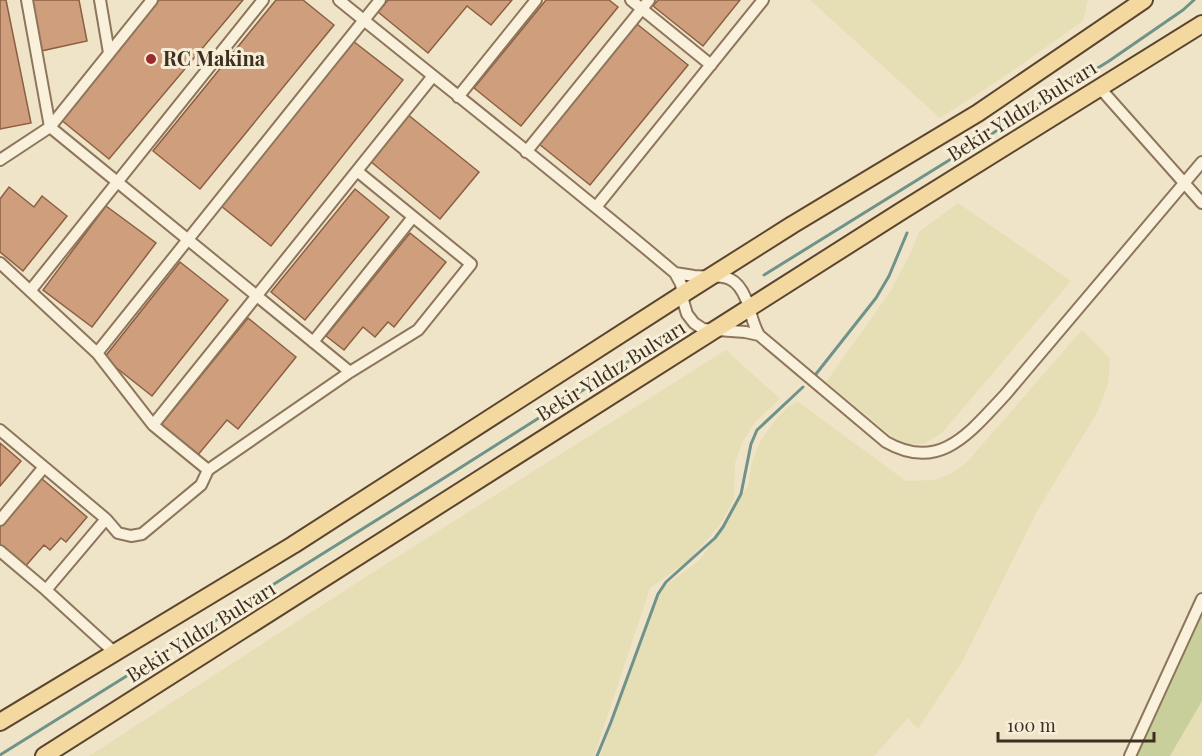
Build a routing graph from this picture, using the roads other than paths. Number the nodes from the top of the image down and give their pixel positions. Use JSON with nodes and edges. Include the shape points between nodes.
{"nodes":[{"id":1,"x":27,"y":0,"type":"edge"},
{"id":2,"x":100,"y":0,"type":"edge"},
{"id":3,"x":152,"y":0,"type":"edge"},
{"id":4,"x":264,"y":0,"type":"edge"},
{"id":5,"x":339,"y":0,"type":"edge"},
{"id":6,"x":380,"y":0,"type":"edge"},
{"id":7,"x":536,"y":0,"type":"edge"},
{"id":8,"x":631,"y":0,"type":"edge"},
{"id":9,"x":763,"y":0,"type":"edge"},
{"id":10,"x":1144,"y":0,"type":"edge"},
{"id":11,"x":645,"y":4,"type":"edge"},
{"id":12,"x":364,"y":20,"type":"junction"},
{"id":13,"x":1202,"y":24,"type":"edge"},
{"id":14,"x":109,"y":53,"type":"junction"},
{"id":15,"x":711,"y":65,"type":"junction"},
{"id":16,"x":433,"y":76,"type":"junction"},
{"id":17,"x":1099,"y":87,"type":"junction"},
{"id":18,"x":458,"y":97,"type":"junction"},
{"id":19,"x":50,"y":127,"type":"junction"},
{"id":20,"x":526,"y":152,"type":"junction"},
{"id":21,"x":0,"y":160,"type":"edge"},
{"id":22,"x":1202,"y":162,"type":"edge"},
{"id":23,"x":357,"y":171,"type":"junction"},
{"id":24,"x":117,"y":182,"type":"junction"},
{"id":25,"x":1184,"y":184,"type":"junction"},
{"id":26,"x":1202,"y":203,"type":"edge"},
{"id":27,"x":596,"y":207,"type":"junction"},
{"id":28,"x":413,"y":217,"type":"junction"},
{"id":29,"x":188,"y":240,"type":"junction"},
{"id":30,"x":0,"y":263,"type":"edge"},
{"id":31,"x":675,"y":273,"type":"junction"},
{"id":32,"x":714,"y":275,"type":"junction"},
{"id":33,"x":30,"y":291,"type":"junction"},
{"id":34,"x":683,"y":294,"type":"junction"},
{"id":35,"x":257,"y":296,"type":"junction"},
{"id":36,"x":749,"y":308,"type":"junction"},
{"id":37,"x":715,"y":330,"type":"junction"},
{"id":38,"x":759,"y":335,"type":"junction"},
{"id":39,"x":313,"y":342,"type":"junction"},
{"id":40,"x":97,"y":353,"type":"junction"},
{"id":41,"x":350,"y":372,"type":"junction"},
{"id":42,"x":153,"y":425,"type":"junction"},
{"id":43,"x":0,"y":430,"type":"edge"},
{"id":44,"x":44,"y":467,"type":"junction"},
{"id":45,"x":208,"y":470,"type":"junction"},
{"id":46,"x":106,"y":519,"type":"junction"},
{"id":47,"x":0,"y":520,"type":"edge"},
{"id":48,"x":0,"y":551,"type":"edge"},
{"id":49,"x":46,"y":590,"type":"junction"},
{"id":50,"x":1202,"y":599,"type":"edge"},
{"id":51,"x":114,"y":652,"type":"junction"},
{"id":52,"x":0,"y":722,"type":"edge"},
{"id":53,"x":45,"y":756,"type":"edge"},
{"id":54,"x":1130,"y":756,"type":"edge"}],
"edges":[{"from":1,"to":19,"type":"street"},
{"from":2,"to":14,"type":"street"},
{"from":3,"to":14,"type":"street"},
{"from":4,"to":24,"type":"street"},
{"from":5,"to":12,"type":"street"},
{"from":6,"to":12,"type":"street"},
{"from":7,"to":18,"type":"street"},
{"from":8,"to":11,"type":"street"},
{"from":9,"to":15,"type":"street"},
{"from":10,"to":32,"type":"main road","name":"Bekir Yıldız Bulvarı","via":[[978,113]]},
{"from":11,"to":15,"type":"street"},
{"from":11,"to":20,"type":"street"},
{"from":12,"to":16,"type":"street"},
{"from":12,"to":29,"type":"street"},
{"from":13,"to":17,"type":"main road","name":"Bekir Yıldız Bulvarı"},
{"from":14,"to":19,"type":"street"},
{"from":15,"to":27,"type":"street"},
{"from":16,"to":18,"type":"street"},
{"from":16,"to":23,"type":"street"},
{"from":17,"to":25,"type":"street"},
{"from":17,"to":36,"type":"main road","name":"Bekir Yıldız Bulvarı"},
{"from":18,"to":20,"type":"street"},
{"from":19,"to":21,"type":"street"},
{"from":19,"to":24,"type":"street"},
{"from":20,"to":27,"type":"street"},
{"from":22,"to":25,"type":"street"},
{"from":23,"to":28,"type":"street"},
{"from":23,"to":35,"type":"street"},
{"from":24,"to":29,"type":"street"},
{"from":24,"to":33,"type":"street"},
{"from":25,"to":26,"type":"street"},
{"from":25,"to":38,"type":"street","via":[[1005,395],[980,422],[941,451],[917,454],[886,442]]},
{"from":27,"to":31,"type":"street"},
{"from":28,"to":39,"type":"street"},
{"from":28,"to":41,"type":"street","via":[[471,264],[418,330]]},
{"from":29,"to":35,"type":"street"},
{"from":29,"to":40,"type":"street"},
{"from":30,"to":33,"type":"street"},
{"from":31,"to":32,"type":"street"},
{"from":31,"to":34,"type":"street"},
{"from":32,"to":34,"type":"main road","name":"Bekir Yıldız Bulvarı"},
{"from":32,"to":36,"type":"street","via":[[735,282]]},
{"from":33,"to":40,"type":"street"},
{"from":34,"to":37,"type":"street","via":[[687,314],[694,323]]},
{"from":34,"to":51,"type":"main road","name":"Bekir Yıldız Bulvarı","via":[[293,545]]},
{"from":35,"to":39,"type":"street"},
{"from":35,"to":42,"type":"street"},
{"from":36,"to":37,"type":"main road","name":"Bekir Yıldız Bulvarı"},
{"from":36,"to":38,"type":"street"},
{"from":37,"to":38,"type":"street"},
{"from":37,"to":53,"type":"main road","name":"Bekir Yıldız Bulvarı"},
{"from":39,"to":41,"type":"street"},
{"from":40,"to":42,"type":"street"},
{"from":41,"to":45,"type":"street"},
{"from":42,"to":45,"type":"street"},
{"from":43,"to":44,"type":"street"},
{"from":44,"to":46,"type":"street"},
{"from":44,"to":47,"type":"street"},
{"from":45,"to":46,"type":"street","via":[[201,485],[142,534],[118,533]]},
{"from":46,"to":49,"type":"street"},
{"from":48,"to":49,"type":"street"},
{"from":49,"to":51,"type":"street"},
{"from":50,"to":54,"type":"street"},
{"from":51,"to":52,"type":"main road","name":"Bekir Yıldız Bulvarı"}]}
